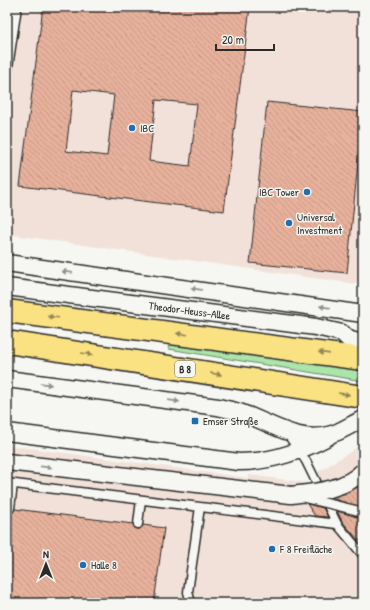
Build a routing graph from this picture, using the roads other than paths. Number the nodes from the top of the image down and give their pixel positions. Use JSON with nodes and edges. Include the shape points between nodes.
{"nodes":[{"id":1,"x":17,"y":7,"type":"edge"},
{"id":2,"x":7,"y":74,"type":"edge"},
{"id":3,"x":7,"y":263,"type":"edge"},
{"id":4,"x":7,"y":287,"type":"edge"},
{"id":5,"x":7,"y":311,"type":"edge"},
{"id":6,"x":363,"y":314,"type":"edge"},
{"id":7,"x":342,"y":333,"type":"junction"},
{"id":8,"x":363,"y":339,"type":"edge"},
{"id":9,"x":7,"y":342,"type":"edge"},
{"id":10,"x":363,"y":353,"type":"edge"},
{"id":11,"x":363,"y":358,"type":"edge"},
{"id":12,"x":7,"y":379,"type":"edge"},
{"id":13,"x":363,"y":397,"type":"edge"},
{"id":14,"x":363,"y":419,"type":"edge"},
{"id":15,"x":7,"y":432,"type":"edge"},
{"id":16,"x":286,"y":433,"type":"junction"},
{"id":17,"x":335,"y":433,"type":"junction"},
{"id":18,"x":298,"y":451,"type":"junction"},
{"id":19,"x":7,"y":462,"type":"edge"},
{"id":20,"x":363,"y":471,"type":"edge"},
{"id":21,"x":10,"y":484,"type":"edge"},
{"id":22,"x":291,"y":495,"type":"junction"},
{"id":23,"x":141,"y":500,"type":"junction"},
{"id":24,"x":200,"y":507,"type":"junction"},
{"id":25,"x":10,"y":508,"type":"dead end"},
{"id":26,"x":363,"y":514,"type":"edge"},
{"id":27,"x":138,"y":524,"type":"dead end"},
{"id":28,"x":337,"y":524,"type":"junction"},
{"id":29,"x":363,"y":555,"type":"edge"},
{"id":30,"x":191,"y":603,"type":"edge"}],
"edges":[{"from":1,"to":2,"type":"lane"},
{"from":6,"to":3,"type":"street","name":"Theodor-Heuss-Allee","one_way":true},
{"from":4,"to":7,"type":"street","name":"Theodor-Heuss-Allee","via":[[316,327]]},
{"from":11,"to":5,"type":"main road","one_way":true},
{"from":7,"to":8,"type":"lane"},
{"from":7,"to":10,"type":"street"},
{"from":9,"to":13,"type":"main road","number":"B 8","one_way":true},
{"from":12,"to":16,"type":"street","one_way":true,"via":[[218,407],[242,413]]},
{"from":14,"to":17,"type":"street"},
{"from":15,"to":18,"type":"street","via":[[239,462],[271,460]]},
{"from":16,"to":17,"type":"street","via":[[315,436]]},
{"from":16,"to":18,"type":"lane"},
{"from":17,"to":18,"type":"street"},
{"from":18,"to":28,"type":"lane"},
{"from":19,"to":22,"type":"street","one_way":true},
{"from":20,"to":22,"type":"street","bridge":true,"via":[[351,481],[334,488]]},
{"from":21,"to":23,"type":"lane"},
{"from":21,"to":25,"type":"lane"},
{"from":22,"to":26,"type":"lane","bridge":true,"via":[[332,503]]},
{"from":23,"to":24,"type":"lane"},
{"from":23,"to":27,"type":"lane"},
{"from":24,"to":28,"type":"lane"},
{"from":24,"to":30,"type":"lane","via":[[188,592]]},
{"from":28,"to":29,"type":"lane"}]}
